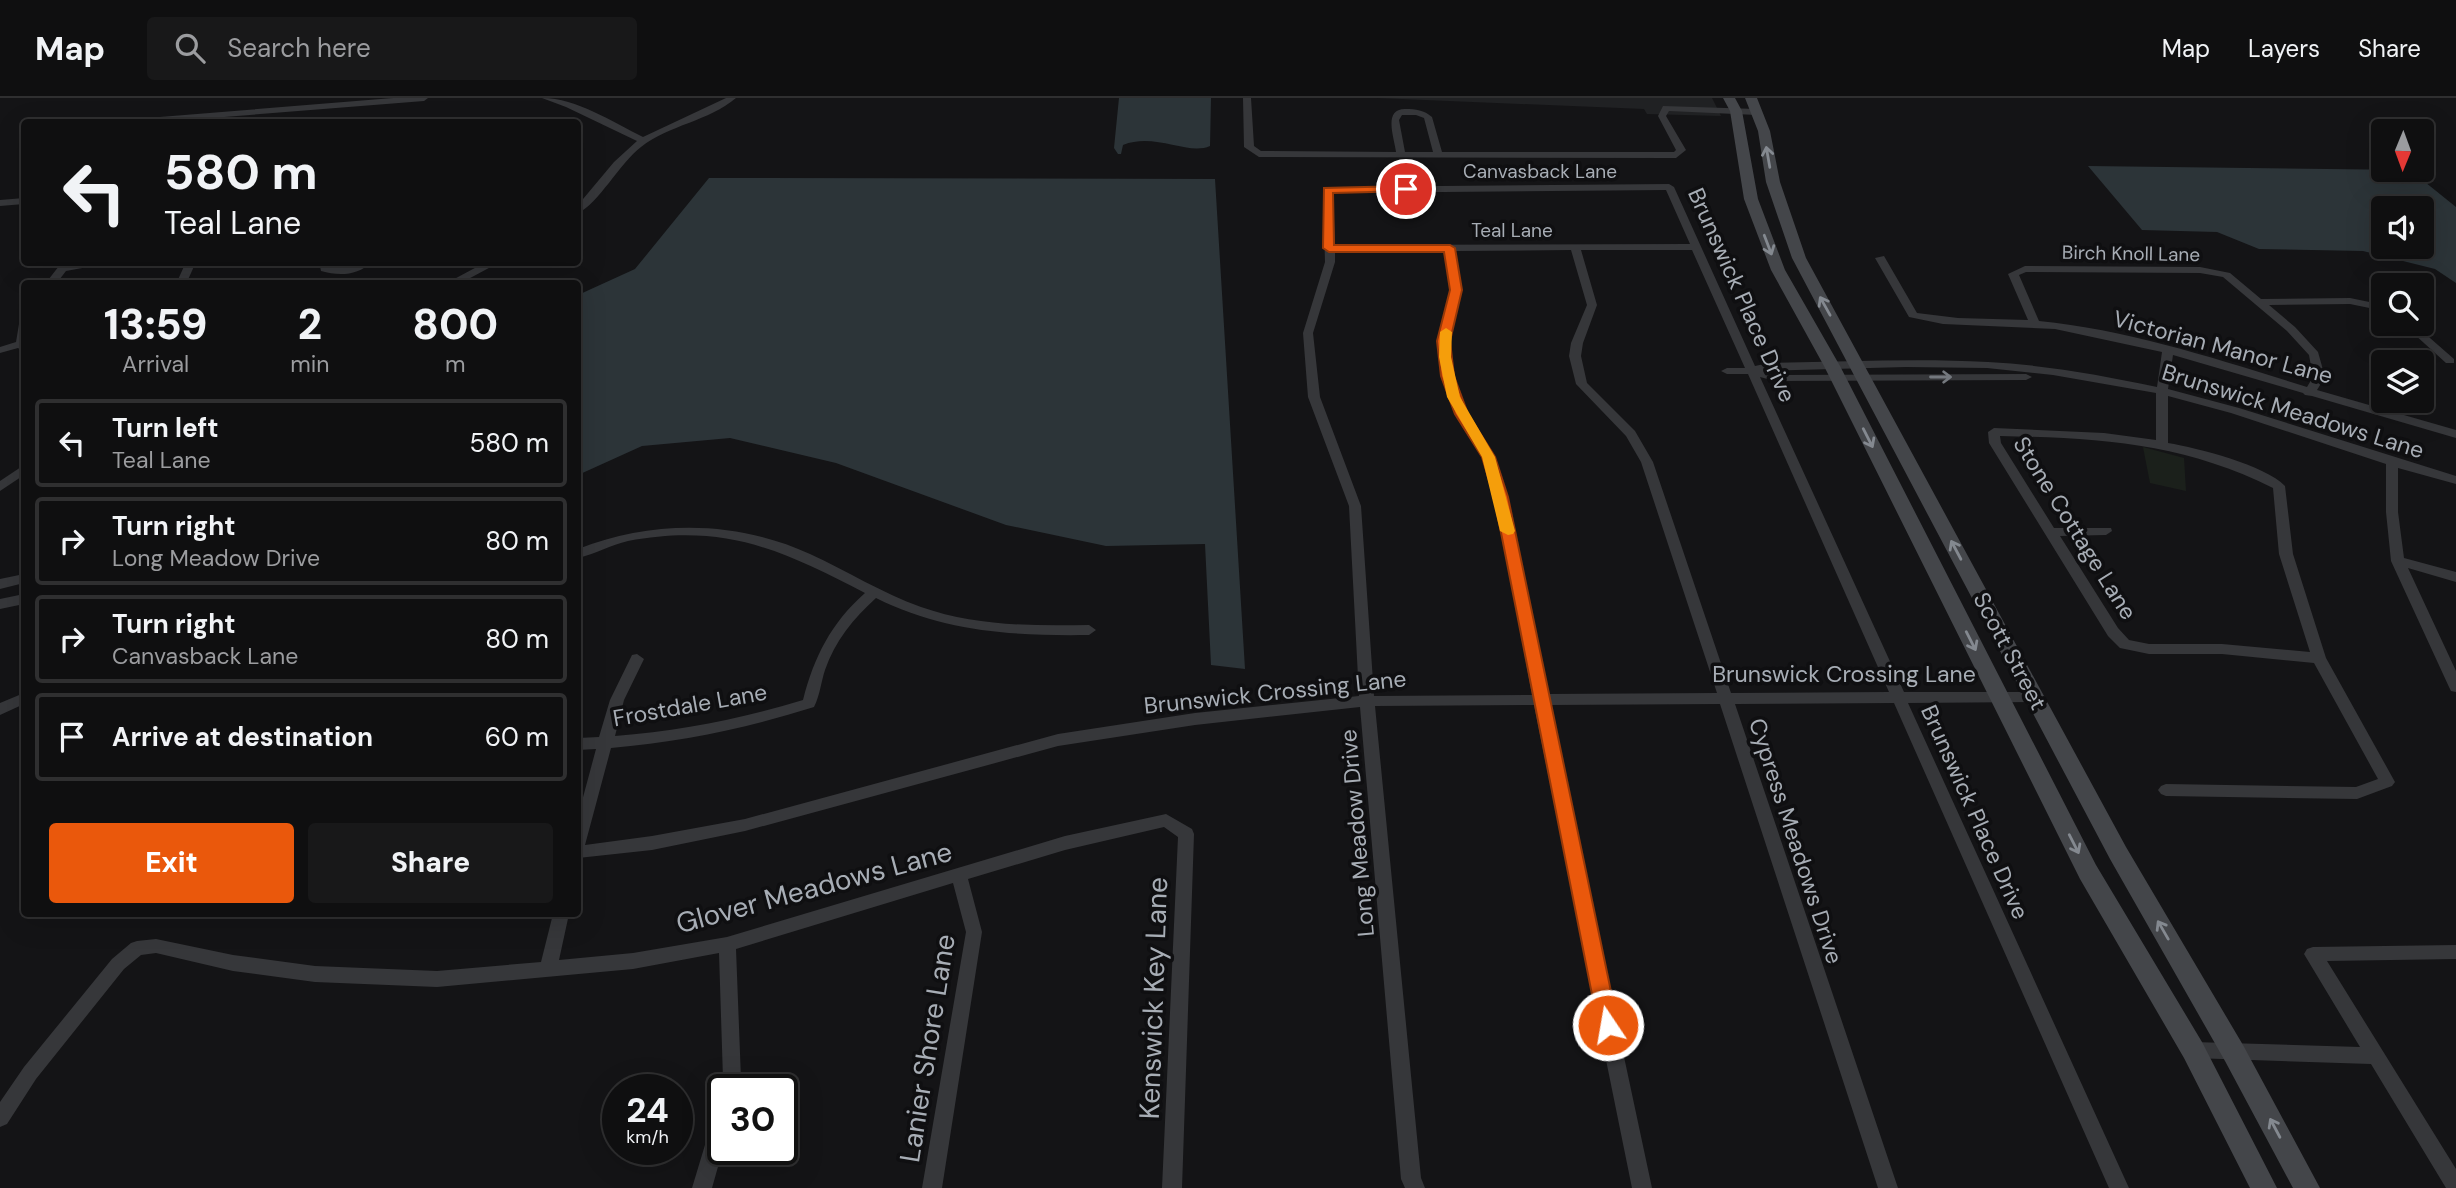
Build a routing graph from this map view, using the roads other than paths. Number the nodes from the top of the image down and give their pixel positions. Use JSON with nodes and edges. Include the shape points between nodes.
{"nodes":[{"id":1,"x":424,"y":98,"type":"edge"},
{"id":2,"x":546,"y":98,"type":"edge"},
{"id":3,"x":732,"y":98,"type":"edge"},
{"id":4,"x":1247,"y":98,"type":"edge"},
{"id":5,"x":1729,"y":98,"type":"edge"},
{"id":6,"x":1751,"y":98,"type":"edge"},
{"id":7,"x":1736,"y":111,"type":"junction"},
{"id":8,"x":1756,"y":112,"type":"junction"},
{"id":9,"x":171,"y":119,"type":"edge"},
{"id":10,"x":643,"y":140,"type":"junction"},
{"id":11,"x":1401,"y":154,"type":"junction"},
{"id":12,"x":1438,"y":154,"type":"junction"},
{"id":13,"x":1748,"y":180,"type":"junction"},
{"id":14,"x":1773,"y":182,"type":"junction"},
{"id":15,"x":1669,"y":187,"type":"joint"},
{"id":16,"x":1328,"y":190,"type":"joint"},
{"id":17,"x":21,"y":201,"type":"edge"},
{"id":18,"x":0,"y":203,"type":"edge"},
{"id":19,"x":581,"y":207,"type":"edge"},
{"id":20,"x":1575,"y":247,"type":"junction"},
{"id":21,"x":1696,"y":247,"type":"junction"},
{"id":22,"x":1329,"y":248,"type":"junction"},
{"id":23,"x":1450,"y":248,"type":"junction"},
{"id":24,"x":1880,"y":258,"type":"dead end"},
{"id":25,"x":77,"y":266,"type":"edge"},
{"id":26,"x":325,"y":266,"type":"edge"},
{"id":27,"x":361,"y":266,"type":"edge"},
{"id":28,"x":487,"y":266,"type":"edge"},
{"id":29,"x":53,"y":280,"type":"edge"},
{"id":30,"x":458,"y":280,"type":"edge"},
{"id":31,"x":2258,"y":302,"type":"junction"},
{"id":32,"x":2371,"y":305,"type":"edge"},
{"id":33,"x":2035,"y":324,"type":"junction"},
{"id":34,"x":2422,"y":336,"type":"edge"},
{"id":35,"x":21,"y":347,"type":"edge"},
{"id":36,"x":0,"y":350,"type":"edge"},
{"id":37,"x":2168,"y":350,"type":"junction"},
{"id":38,"x":2450,"y":360,"type":"dead end"},
{"id":39,"x":1727,"y":371,"type":"dead end"},
{"id":40,"x":1751,"y":371,"type":"junction"},
{"id":41,"x":1834,"y":372,"type":"junction"},
{"id":42,"x":1862,"y":372,"type":"junction"},
{"id":43,"x":2162,"y":392,"type":"junction"},
{"id":44,"x":2309,"y":393,"type":"junction"},
{"id":45,"x":2456,"y":434,"type":"edge"},
{"id":46,"x":2162,"y":445,"type":"junction"},
{"id":47,"x":2392,"y":464,"type":"junction"},
{"id":48,"x":21,"y":471,"type":"edge"},
{"id":49,"x":2456,"y":480,"type":"edge"},
{"id":50,"x":0,"y":487,"type":"edge"},
{"id":51,"x":2106,"y":531,"type":"dead end"},
{"id":52,"x":2053,"y":532,"type":"junction"},
{"id":53,"x":581,"y":553,"type":"edge"},
{"id":54,"x":2398,"y":561,"type":"junction"},
{"id":55,"x":2456,"y":577,"type":"edge"},
{"id":56,"x":21,"y":580,"type":"edge"},
{"id":57,"x":0,"y":584,"type":"edge"},
{"id":58,"x":873,"y":593,"type":"junction"},
{"id":59,"x":21,"y":600,"type":"edge"},
{"id":60,"x":0,"y":604,"type":"edge"},
{"id":61,"x":1089,"y":631,"type":"dead end"},
{"id":62,"x":2319,"y":658,"type":"junction"},
{"id":63,"x":637,"y":659,"type":"dead end"},
{"id":64,"x":2456,"y":687,"type":"edge"},
{"id":65,"x":1897,"y":696,"type":"junction"},
{"id":66,"x":1999,"y":696,"type":"junction"},
{"id":67,"x":1724,"y":697,"type":"junction"},
{"id":68,"x":2034,"y":697,"type":"junction"},
{"id":69,"x":1540,"y":698,"type":"junction"},
{"id":70,"x":21,"y":699,"type":"edge"},
{"id":71,"x":1367,"y":701,"type":"junction"},
{"id":72,"x":0,"y":709,"type":"edge"},
{"id":73,"x":604,"y":743,"type":"junction"},
{"id":74,"x":581,"y":744,"type":"edge"},
{"id":75,"x":2166,"y":790,"type":"dead end"},
{"id":76,"x":1166,"y":820,"type":"joint"},
{"id":77,"x":581,"y":831,"type":"edge"},
{"id":78,"x":581,"y":852,"type":"edge"},
{"id":79,"x":959,"y":875,"type":"junction"},
{"id":80,"x":560,"y":917,"type":"edge"},
{"id":81,"x":727,"y":944,"type":"junction"},
{"id":82,"x":2456,"y":952,"type":"edge"},
{"id":83,"x":548,"y":969,"type":"junction"},
{"id":84,"x":2193,"y":1050,"type":"junction"},
{"id":85,"x":2234,"y":1053,"type":"junction"},
{"id":86,"x":2375,"y":1056,"type":"junction"},
{"id":87,"x":732,"y":1074,"type":"edge"},
{"id":88,"x":0,"y":1118,"type":"edge"},
{"id":89,"x":709,"y":1165,"type":"edge"},
{"id":90,"x":2456,"y":1187,"type":"edge"},
{"id":91,"x":702,"y":1188,"type":"edge"},
{"id":92,"x":932,"y":1188,"type":"edge"},
{"id":93,"x":1172,"y":1188,"type":"edge"},
{"id":94,"x":1415,"y":1188,"type":"edge"},
{"id":95,"x":1642,"y":1188,"type":"edge"},
{"id":96,"x":1888,"y":1188,"type":"edge"},
{"id":97,"x":2119,"y":1188,"type":"edge"},
{"id":98,"x":2264,"y":1188,"type":"edge"},
{"id":99,"x":2307,"y":1188,"type":"edge"}],
"edges":[{"from":1,"to":9,"type":"street"},
{"from":2,"to":10,"type":"street"},
{"from":3,"to":10,"type":"street"},
{"from":4,"to":11,"type":"street","via":[[1250,147],[1259,154]]},
{"from":5,"to":7,"type":"main road","name":"Scott Street"},
{"from":6,"to":8,"type":"main road","name":"Scott Street"},
{"from":7,"to":8,"type":"street"},
{"from":7,"to":12,"type":"street","via":[[1665,108],[1662,116],[1681,150],[1676,155]]},
{"from":7,"to":13,"type":"main road","name":"Scott Street"},
{"from":14,"to":8,"type":"main road","name":"Scott Street","one_way":true},
{"from":10,"to":19,"type":"street"},
{"from":11,"to":12,"type":"street"},
{"from":11,"to":12,"type":"street","via":[[1395,120],[1399,112],[1428,117]]},
{"from":13,"to":14,"type":"main road"},
{"from":13,"to":41,"type":"main road","name":"Scott Street","one_way":true,"via":[[1778,270]]},
{"from":42,"to":14,"type":"main road","name":"Scott Street","one_way":true,"via":[[1798,258]]},
{"from":15,"to":16,"type":"street","name":"Canvasback Lane"},
{"from":15,"to":21,"type":"street","name":"Brunswick Place Drive"},
{"from":16,"to":22,"type":"street","name":"Long Meadow Drive"},
{"from":17,"to":18,"type":"street"},
{"from":20,"to":21,"type":"street","name":"Teal Lane"},
{"from":20,"to":23,"type":"street","name":"Teal Lane"},
{"from":20,"to":67,"type":"street","name":"Cypress Meadows Drive","via":[[1592,305],[1577,343],[1577,369],[1582,384],[1631,434],[1647,462]]},
{"from":21,"to":40,"type":"street","name":"Brunswick Place Drive"},
{"from":22,"to":23,"type":"street","name":"Teal Lane"},
{"from":22,"to":71,"type":"street","name":"Long Meadow Drive","via":[[1330,262],[1308,333],[1314,397],[1355,506]]},
{"from":23,"to":69,"type":"street","via":[[1456,290],[1444,341],[1448,376],[1461,414],[1489,457],[1499,488]]},
{"from":24,"to":33,"type":"street","name":"Victorian Manor Lane","via":[[1913,315],[1933,320]]},
{"from":25,"to":29,"type":"street","via":[[63,268]]},
{"from":26,"to":27,"type":"street","via":[[337,272]]},
{"from":28,"to":30,"type":"street"},
{"from":31,"to":32,"type":"street","via":[[2350,301]]},
{"from":31,"to":33,"type":"street","name":"Birch Knoll Lane","via":[[2226,275],[2200,270],[2025,269],[2013,274]]},
{"from":31,"to":44,"type":"street","name":"Birch Knoll Lane","via":[[2314,354],[2319,377]]},
{"from":33,"to":37,"type":"street","name":"Victorian Manor Lane"},
{"from":34,"to":38,"type":"street"},
{"from":35,"to":36,"type":"street"},
{"from":37,"to":43,"type":"street"},
{"from":37,"to":44,"type":"street","name":"Victorian Manor Lane"},
{"from":39,"to":40,"type":"street","name":"Brunswick Meadows Lane"},
{"from":40,"to":41,"type":"street","name":"Brunswick Meadows Lane","via":[[1774,378]]},
{"from":40,"to":65,"type":"street","name":"Brunswick Place Drive"},
{"from":41,"to":42,"type":"street","name":"Brunswick Meadows Lane"},
{"from":41,"to":66,"type":"main road","name":"Scott Street","one_way":true},
{"from":42,"to":43,"type":"street","name":"Brunswick Meadows Lane","via":[[2076,376]]},
{"from":68,"to":42,"type":"main road","name":"Scott Street","one_way":true},
{"from":43,"to":46,"type":"street"},
{"from":43,"to":47,"type":"street","name":"Brunswick Meadows Lane"},
{"from":44,"to":45,"type":"street","name":"Victorian Manor Lane"},
{"from":46,"to":52,"type":"street","name":"Stone Cottage Lane","via":[[2074,434],[1994,432],[1995,443]]},
{"from":46,"to":62,"type":"street","via":[[2251,470],[2279,486],[2286,554]]},
{"from":47,"to":49,"type":"street","name":"Brunswick Meadows Lane"},
{"from":47,"to":54,"type":"street"},
{"from":48,"to":50,"type":"street"},
{"from":51,"to":52,"type":"street"},
{"from":52,"to":62,"type":"street","name":"Stone Cottage Lane","via":[[2113,632],[2125,644]]},
{"from":53,"to":58,"type":"street","via":[[628,537],[686,531],[740,536],[783,546]]},
{"from":54,"to":55,"type":"street"},
{"from":54,"to":64,"type":"street"},
{"from":56,"to":57,"type":"street"},
{"from":58,"to":61,"type":"street","via":[[974,628]]},
{"from":58,"to":73,"type":"street","name":"Frostdale Lane","via":[[830,636],[809,703],[699,729]]},
{"from":59,"to":60,"type":"street"},
{"from":62,"to":75,"type":"street","via":[[2386,782],[2357,793]]},
{"from":63,"to":73,"type":"street","via":[[617,700]]},
{"from":65,"to":66,"type":"street","name":"Brunswick Crossing Lane"},
{"from":65,"to":67,"type":"street","name":"Brunswick Crossing Lane"},
{"from":65,"to":97,"type":"street","name":"Brunswick Place Drive"},
{"from":66,"to":68,"type":"street","name":"Brunswick Crossing Lane"},
{"from":66,"to":84,"type":"main road","name":"Scott Street","one_way":true,"via":[[2088,872]]},
{"from":67,"to":69,"type":"street","name":"Brunswick Crossing Lane"},
{"from":67,"to":96,"type":"street","name":"Cypress Meadows Drive"},
{"from":85,"to":68,"type":"main road","name":"Scott Street","one_way":true},
{"from":69,"to":71,"type":"street","name":"Brunswick Crossing Lane"},
{"from":69,"to":95,"type":"street"},
{"from":70,"to":72,"type":"street"},
{"from":71,"to":78,"type":"street","name":"Brunswick Crossing Lane","via":[[1195,719],[1058,740],[745,825]]},
{"from":71,"to":94,"type":"street","name":"Long Meadow Drive"},
{"from":73,"to":74,"type":"street","name":"Frostdale Lane"},
{"from":73,"to":77,"type":"street"},
{"from":76,"to":79,"type":"street","name":"Glover Meadows Lane","via":[[1065,843]]},
{"from":76,"to":93,"type":"street","name":"Kenswick Key Lane","via":[[1186,834]]},
{"from":79,"to":81,"type":"street","name":"Glover Meadows Lane"},
{"from":79,"to":92,"type":"street","name":"Lanier Shore Lane","via":[[974,932]]},
{"from":80,"to":83,"type":"street"},
{"from":81,"to":83,"type":"street","name":"Glover Meadows Lane","via":[[633,961]]},
{"from":81,"to":87,"type":"street"},
{"from":82,"to":86,"type":"street","via":[[2313,954]]},
{"from":83,"to":88,"type":"street","name":"Glover Meadows Lane","via":[[437,979],[315,974],[156,946],[136,948],[30,1073]]},
{"from":84,"to":85,"type":"street"},
{"from":84,"to":98,"type":"main road","name":"Scott Street"},
{"from":85,"to":86,"type":"street"},
{"from":99,"to":85,"type":"main road","name":"Scott Street","one_way":true},
{"from":86,"to":90,"type":"street"},
{"from":89,"to":91,"type":"street"}]}
